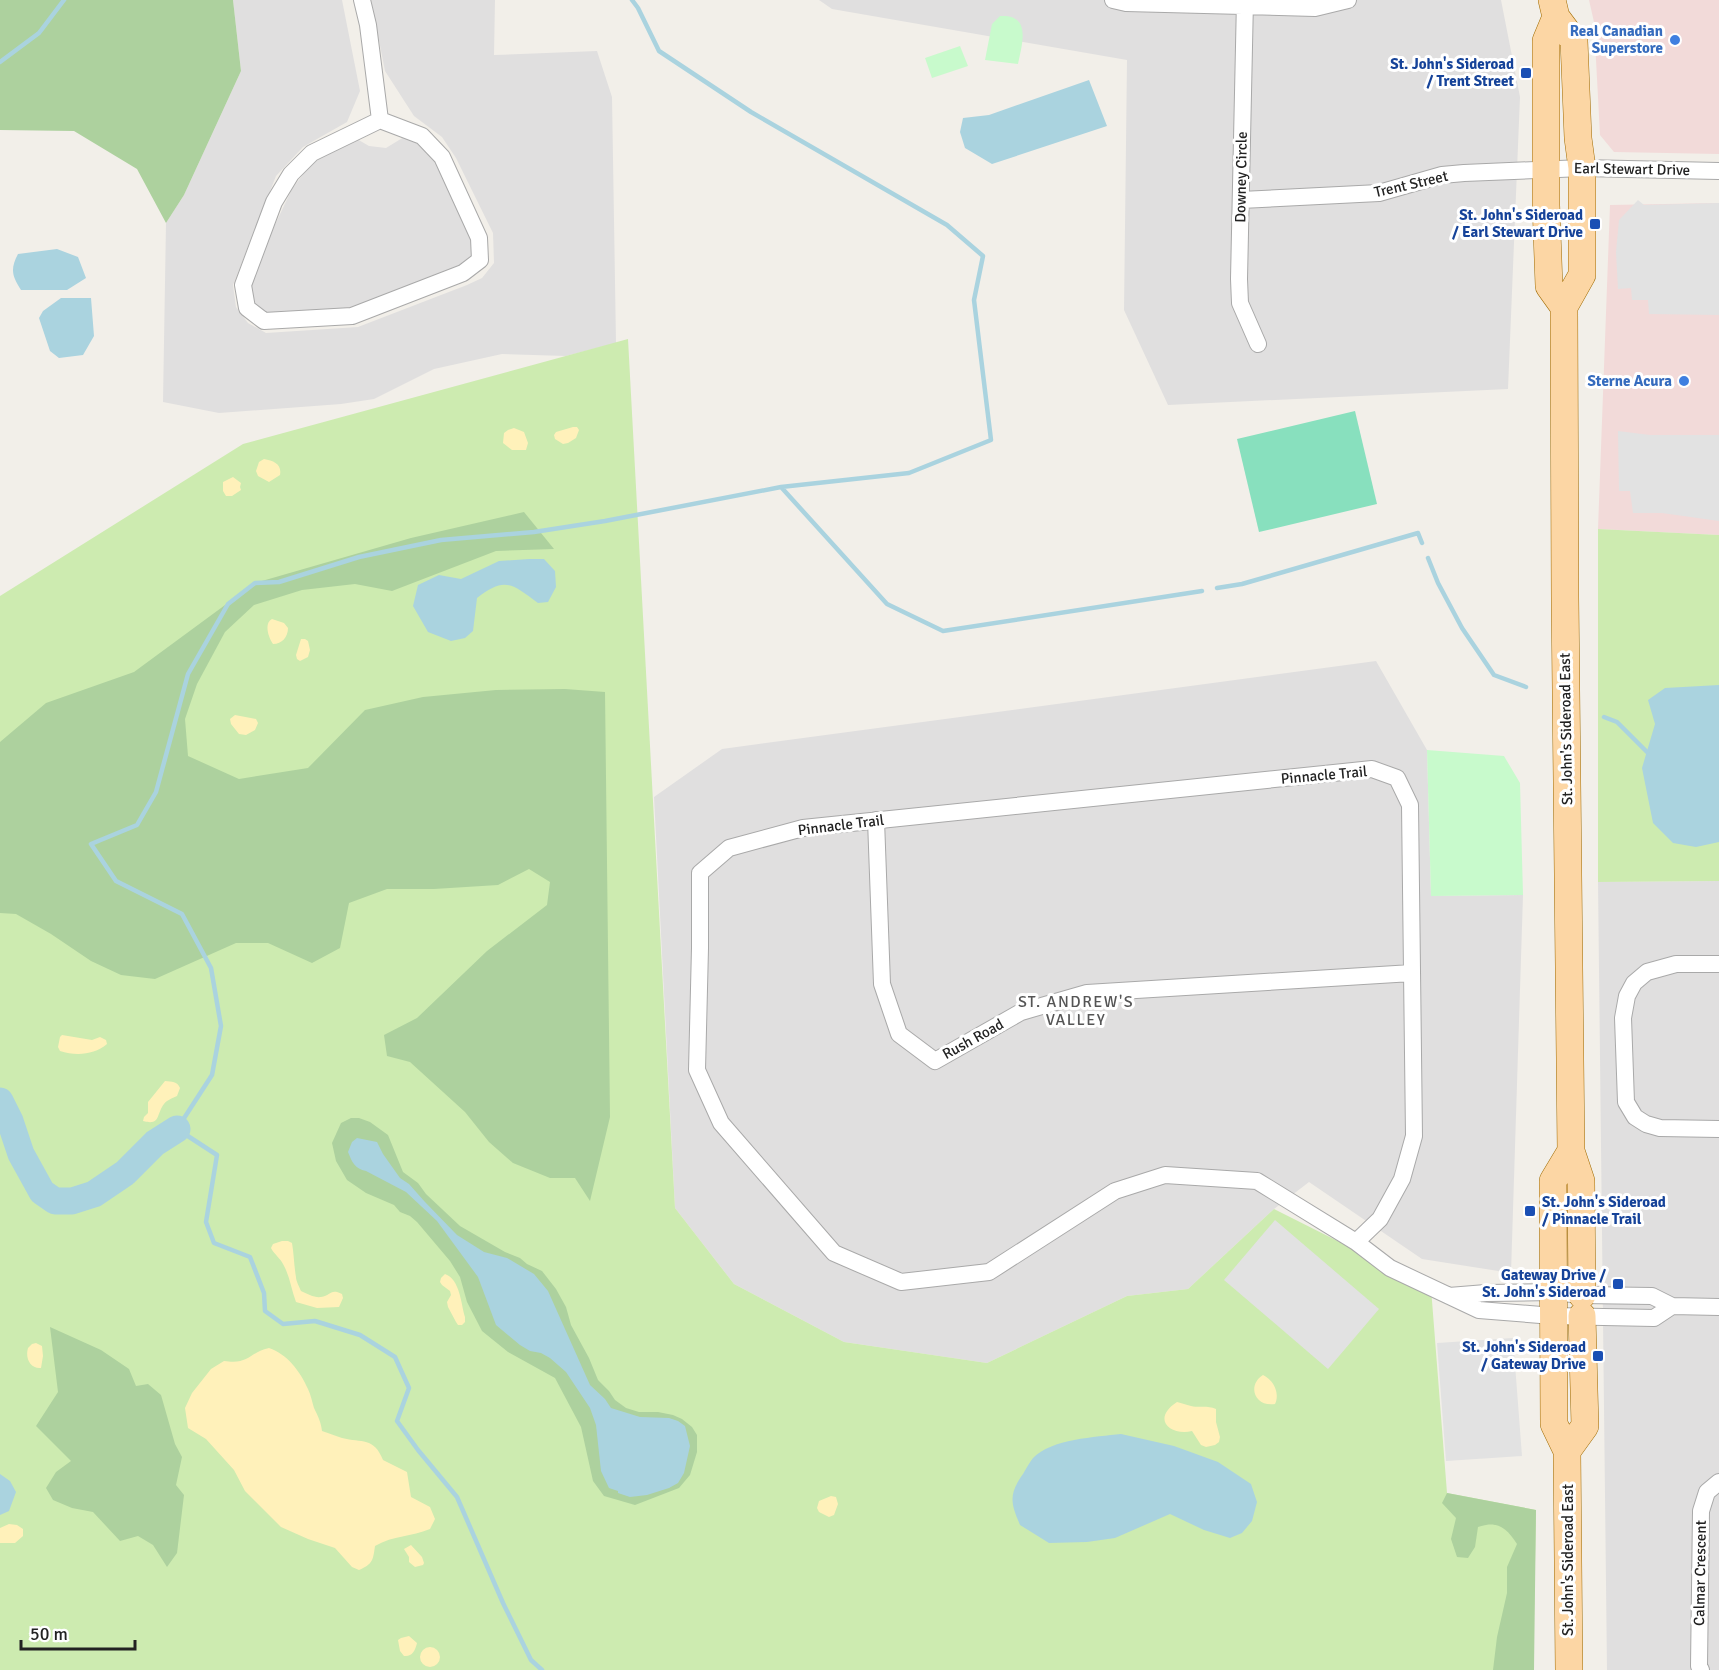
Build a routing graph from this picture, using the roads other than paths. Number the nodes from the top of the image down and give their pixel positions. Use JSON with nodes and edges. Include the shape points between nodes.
{"nodes":[{"id":1,"x":362,"y":0,"type":"edge"},
{"id":2,"x":1113,"y":0,"type":"edge"},
{"id":3,"x":1348,"y":0,"type":"edge"},
{"id":4,"x":1244,"y":3,"type":"edge"},
{"id":5,"x":1554,"y":9,"type":"edge"},
{"id":6,"x":380,"y":120,"type":"junction"},
{"id":7,"x":1546,"y":168,"type":"junction"},
{"id":8,"x":1582,"y":168,"type":"junction"},
{"id":9,"x":1719,"y":171,"type":"edge"},
{"id":10,"x":1240,"y":200,"type":"junction"},
{"id":11,"x":1564,"y":307,"type":"junction"},
{"id":12,"x":1258,"y":344,"type":"dead end"},
{"id":13,"x":876,"y":820,"type":"junction"},
{"id":14,"x":1719,"y":964,"type":"edge"},
{"id":15,"x":1412,"y":973,"type":"junction"},
{"id":16,"x":1719,"y":1129,"type":"edge"},
{"id":17,"x":1570,"y":1151,"type":"junction"},
{"id":18,"x":1356,"y":1242,"type":"junction"},
{"id":19,"x":1448,"y":1296,"type":"junction"},
{"id":20,"x":1553,"y":1304,"type":"junction"},
{"id":21,"x":1582,"y":1305,"type":"junction"},
{"id":22,"x":1719,"y":1307,"type":"edge"},
{"id":23,"x":1568,"y":1451,"type":"junction"},
{"id":24,"x":1719,"y":1482,"type":"edge"},
{"id":25,"x":1569,"y":1670,"type":"edge"},
{"id":26,"x":1701,"y":1670,"type":"edge"}],
"edges":[{"from":1,"to":6,"type":"street"},
{"from":2,"to":4,"type":"street"},
{"from":3,"to":4,"type":"street","via":[[1315,8]]},
{"from":4,"to":10,"type":"street","name":"Downey Circle"},
{"from":5,"to":7,"type":"main road","name":"St. John's Sideroad East","via":[[1546,41]]},
{"from":5,"to":8,"type":"main road","name":"St. John's Sideroad East","via":[[1574,41]]},
{"from":6,"to":6,"type":"street","via":[[312,153],[291,174],[274,202],[243,285],[247,308],[264,321],[352,316],[463,273],[480,260],[480,238],[442,157],[422,136]]},
{"from":7,"to":8,"type":"street","name":"Earl Stewart Drive"},
{"from":7,"to":10,"type":"street","name":"Trent Street","via":[[1442,176],[1379,193]]},
{"from":7,"to":11,"type":"main road","name":"St. John's Sideroad East","via":[[1549,286]]},
{"from":8,"to":9,"type":"street","name":"Earl Stewart Drive"},
{"from":8,"to":11,"type":"main road","name":"St. John's Sideroad East","via":[[1582,274]]},
{"from":10,"to":12,"type":"street","name":"Downey Circle","via":[[1240,303]]},
{"from":11,"to":17,"type":"main road","name":"St. John's Sideroad East"},
{"from":13,"to":15,"type":"street","name":"Pinnacle Trail","via":[[1372,769],[1397,778],[1410,805]]},
{"from":13,"to":15,"type":"street","name":"Rush Road","via":[[882,984],[899,1034],[935,1061],[1021,1012],[1087,993]]},
{"from":13,"to":18,"type":"street","name":"Pinnacle Trail","via":[[803,828],[729,848],[700,873],[697,1070],[721,1123],[834,1253],[901,1282],[989,1272],[1115,1191],[1165,1175],[1257,1181]]},
{"from":14,"to":16,"type":"street","via":[[1676,964],[1647,972],[1627,996],[1623,1018],[1626,1102],[1635,1117],[1660,1128]]},
{"from":15,"to":18,"type":"street","name":"Pinnacle Trail","via":[[1414,1136],[1402,1179],[1380,1219]]},
{"from":17,"to":20,"type":"main road","name":"St. John's Sideroad East","via":[[1553,1181]]},
{"from":17,"to":21,"type":"main road","name":"St. John's Sideroad East","via":[[1581,1181]]},
{"from":18,"to":19,"type":"street","name":"Pinnacle Trail","via":[[1390,1268]]},
{"from":19,"to":20,"type":"street","name":"Pinnacle Trail","via":[[1486,1293]]},
{"from":19,"to":20,"type":"street","name":"Pinnacle Trail","via":[[1479,1310]]},
{"from":20,"to":21,"type":"street","name":"Pinnacle Trail"},
{"from":20,"to":21,"type":"street"},
{"from":20,"to":23,"type":"main road","name":"St. John's Sideroad East","via":[[1554,1424]]},
{"from":21,"to":22,"type":"street","via":[[1654,1318],[1672,1306]]},
{"from":21,"to":23,"type":"main road","name":"St. John's Sideroad East","via":[[1585,1426]]},
{"from":23,"to":25,"type":"main road","name":"St. John's Sideroad East"},
{"from":24,"to":26,"type":"street","name":"Calmar Crescent","via":[[1707,1492],[1701,1511]]}]}
